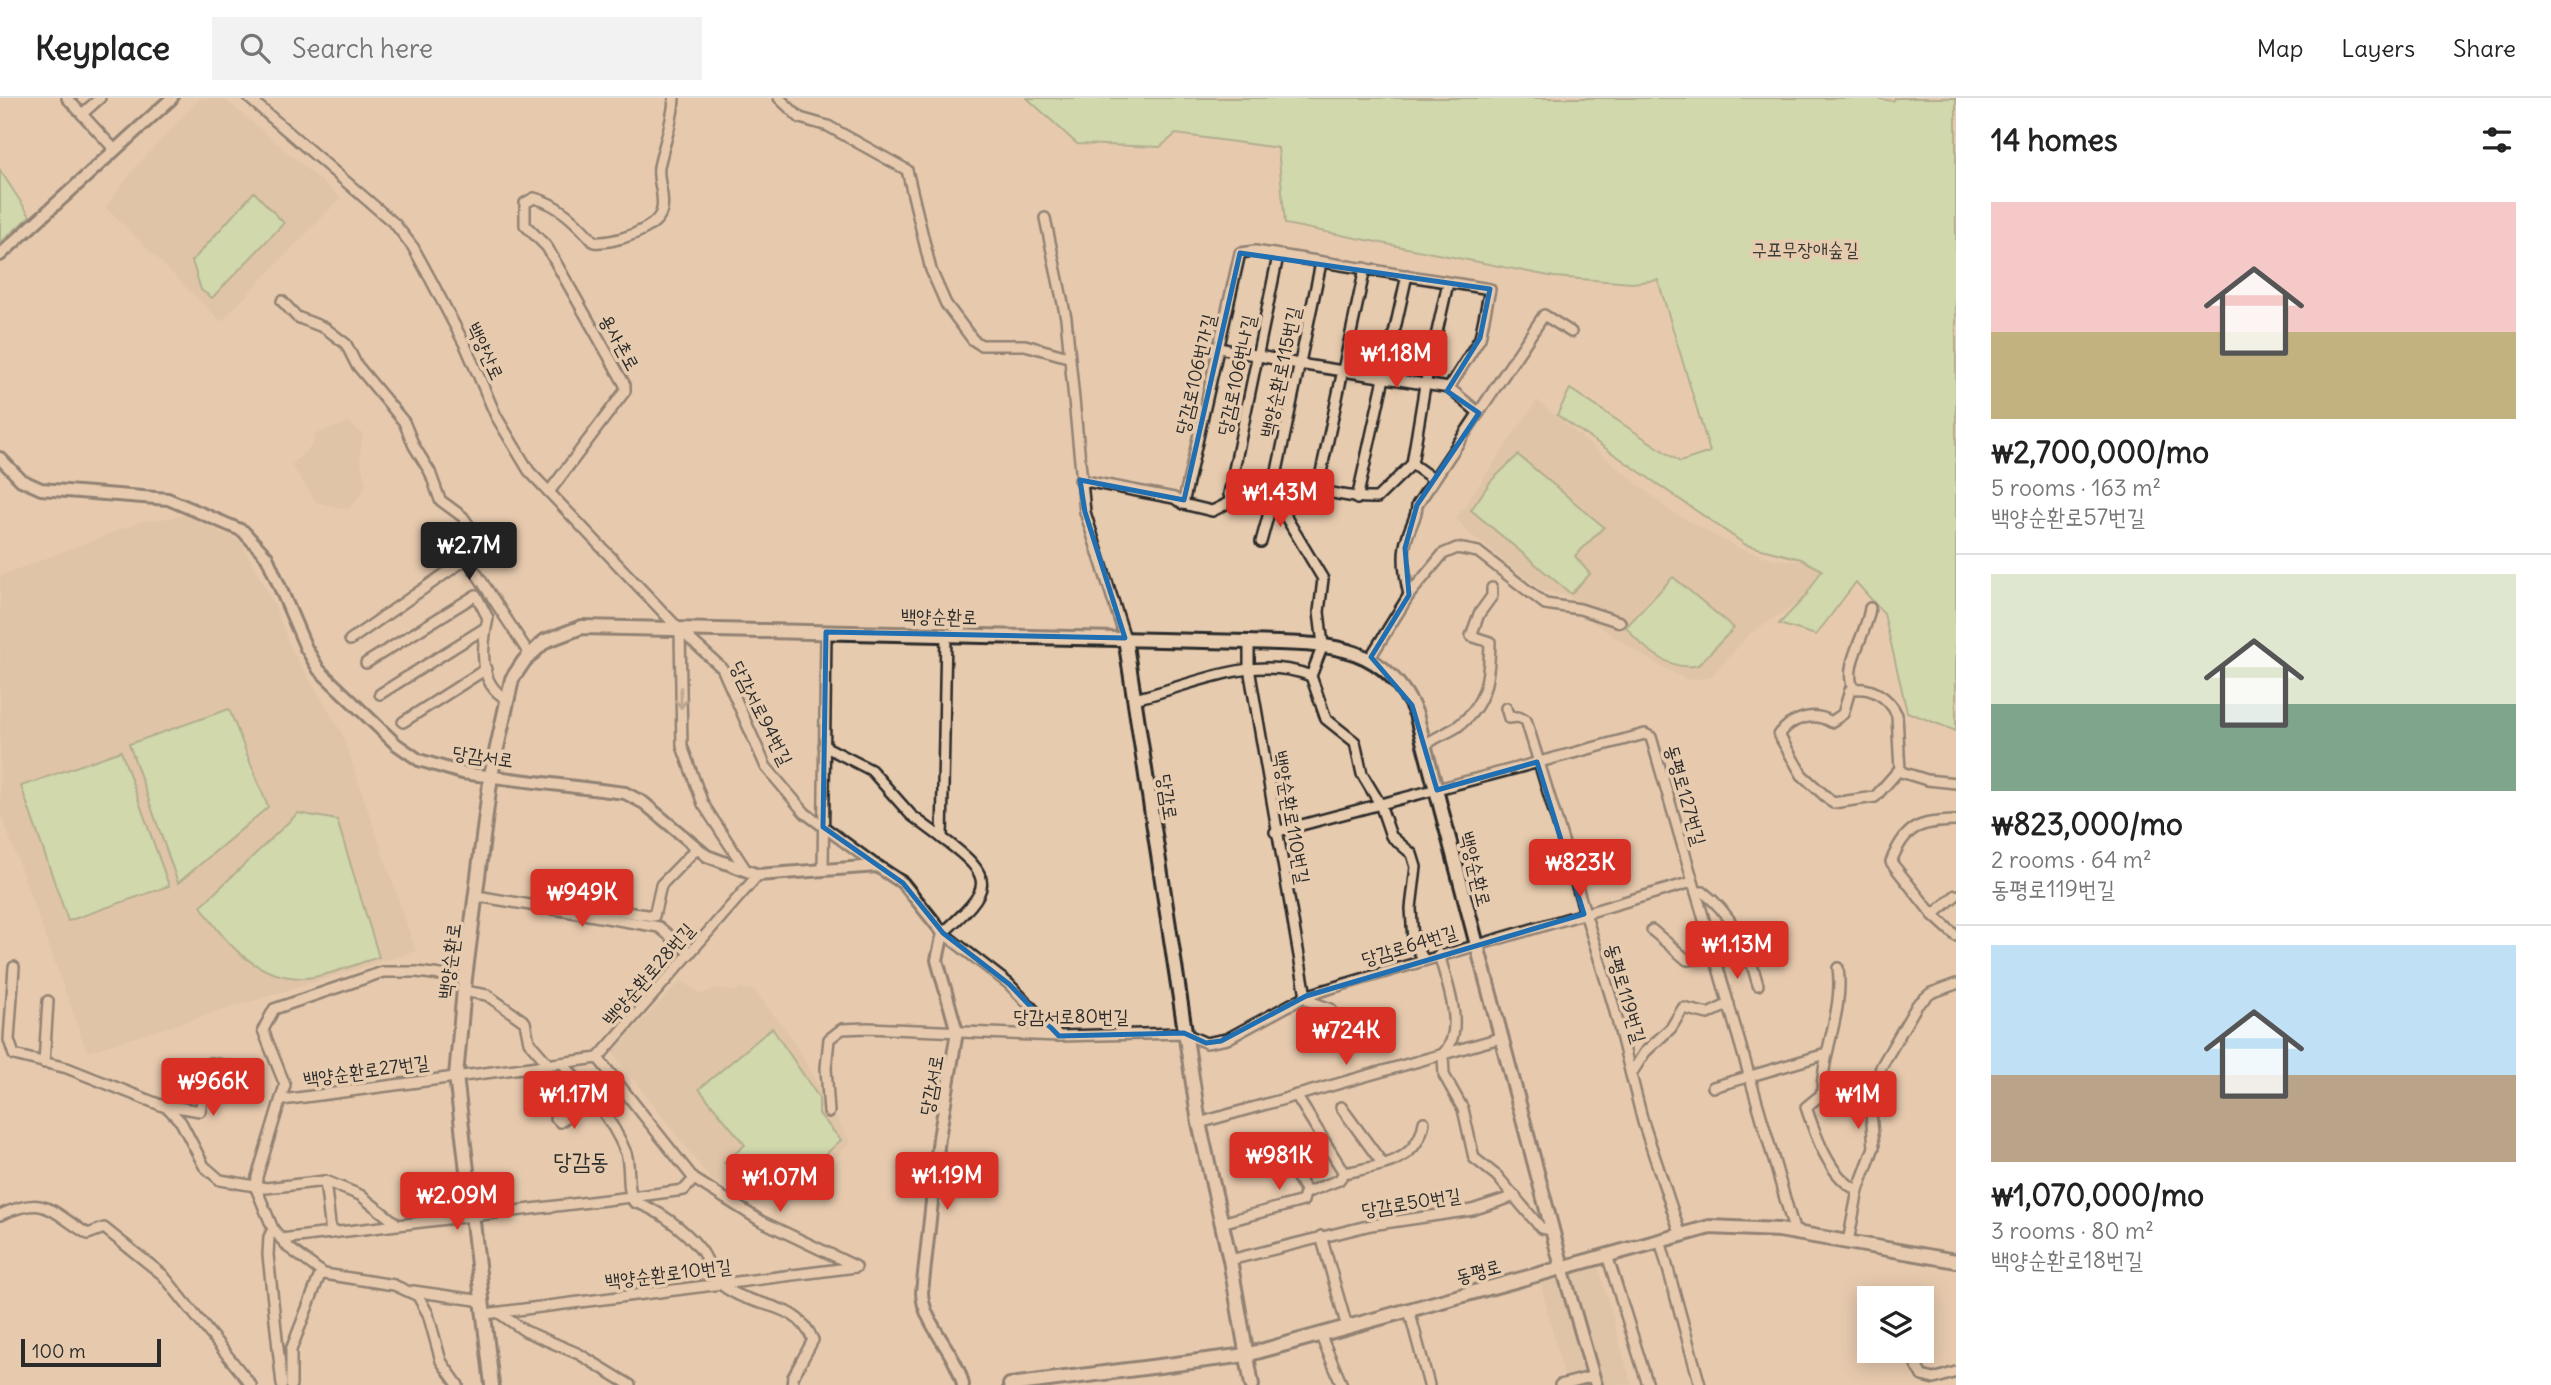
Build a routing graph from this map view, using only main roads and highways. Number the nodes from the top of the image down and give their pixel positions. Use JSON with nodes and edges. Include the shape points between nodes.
{"nodes":[{"id":1,"x":1125,"y":638,"type":"junction"},
{"id":2,"x":1956,"y":1261,"type":"edge"},
{"id":3,"x":1562,"y":1267,"type":"junction"},
{"id":4,"x":1246,"y":1355,"type":"junction"},
{"id":5,"x":492,"y":1385,"type":"edge"},
{"id":6,"x":1010,"y":1385,"type":"edge"},
{"id":7,"x":1252,"y":1385,"type":"edge"}],
"edges":[{"from":1,"to":3,"type":"main road","name":"백양순환로","via":[[1323,645],[1370,658],[1406,694],[1437,790]]},
{"from":1,"to":4,"type":"main road","name":"당감로","via":[[1199,1124]]},
{"from":1,"to":5,"type":"main road","name":"백양순환로","via":[[582,627],[553,636],[530,655],[512,679],[491,775],[456,1076]]},
{"from":2,"to":3,"type":"main road","name":"동평로","via":[[1756,1227],[1710,1227]]},
{"from":3,"to":4,"type":"main road","name":"동평로"},
{"from":4,"to":6,"type":"main road","name":"동평로"},
{"from":4,"to":7,"type":"main road","name":"당감로"}]}
